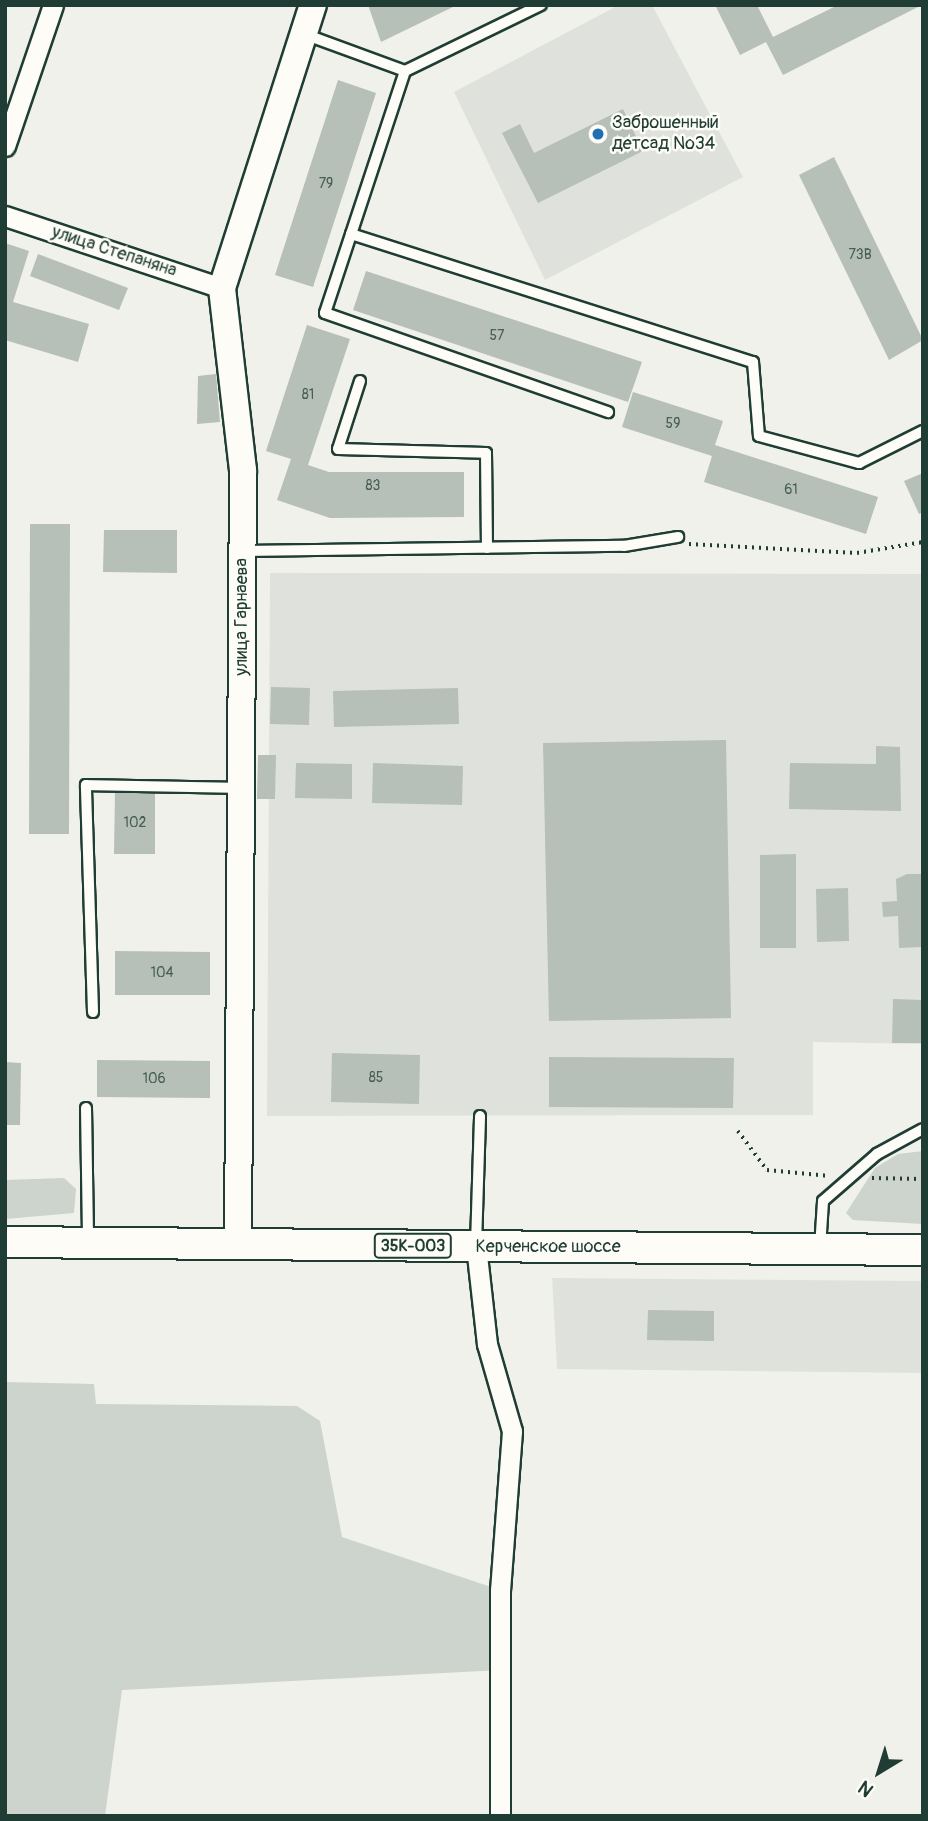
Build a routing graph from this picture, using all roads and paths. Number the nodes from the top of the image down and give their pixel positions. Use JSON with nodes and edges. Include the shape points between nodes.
{"nodes":[{"id":1,"x":53,"y":5,"type":"edge"},
{"id":2,"x":313,"y":5,"type":"edge"},
{"id":3,"x":541,"y":5,"type":"edge"},
{"id":4,"x":303,"y":34,"type":"junction"},
{"id":5,"x":405,"y":71,"type":"junction"},
{"id":6,"x":5,"y":146,"type":"edge"},
{"id":7,"x":5,"y":216,"type":"edge"},
{"id":8,"x":351,"y":234,"type":"junction"},
{"id":9,"x":222,"y":288,"type":"junction"},
{"id":10,"x":360,"y":381,"type":"dead end"},
{"id":11,"x":608,"y":412,"type":"dead end"},
{"id":12,"x":923,"y":431,"type":"edge"},
{"id":13,"x":678,"y":537,"type":"dead end"},
{"id":14,"x":923,"y":542,"type":"edge"},
{"id":15,"x":690,"y":545,"type":"dead end"},
{"id":16,"x":487,"y":548,"type":"junction"},
{"id":17,"x":243,"y":551,"type":"junction"},
{"id":18,"x":241,"y":788,"type":"junction"},
{"id":19,"x":93,"y":1012,"type":"dead end"},
{"id":20,"x":86,"y":1108,"type":"dead end"},
{"id":21,"x":480,"y":1116,"type":"dead end"},
{"id":22,"x":923,"y":1129,"type":"edge"},
{"id":23,"x":738,"y":1131,"type":"dead end"},
{"id":24,"x":846,"y":1177,"type":"junction"},
{"id":25,"x":923,"y":1179,"type":"edge"},
{"id":26,"x":5,"y":1242,"type":"edge"},
{"id":27,"x":88,"y":1244,"type":"junction"},
{"id":28,"x":238,"y":1244,"type":"junction"},
{"id":29,"x":475,"y":1246,"type":"junction"},
{"id":30,"x":820,"y":1249,"type":"junction"},
{"id":31,"x":923,"y":1250,"type":"edge"},
{"id":32,"x":500,"y":1816,"type":"edge"}],
"edges":[{"from":1,"to":6,"type":"street"},
{"from":2,"to":4,"type":"street","name":"улица Гарнаева"},
{"from":3,"to":5,"type":"lane"},
{"from":4,"to":5,"type":"lane"},
{"from":4,"to":9,"type":"street","name":"улица Гарнаева"},
{"from":5,"to":8,"type":"lane"},
{"from":7,"to":9,"type":"street","name":"улица Степаняна"},
{"from":8,"to":11,"type":"lane","via":[[325,313]]},
{"from":8,"to":12,"type":"lane","via":[[753,362],[759,436],[859,463]]},
{"from":9,"to":17,"type":"street","name":"улица Гарнаева","via":[[243,470]]},
{"from":10,"to":16,"type":"lane","via":[[338,449],[486,453]]},
{"from":13,"to":16,"type":"lane","via":[[624,546]]},
{"from":14,"to":15,"type":"path","via":[[858,553]]},
{"from":16,"to":17,"type":"lane"},
{"from":17,"to":18,"type":"street","name":"улица Гарнаева"},
{"from":18,"to":19,"type":"lane","via":[[86,785]]},
{"from":18,"to":28,"type":"street","name":"улица Гарнаева"},
{"from":20,"to":27,"type":"lane"},
{"from":21,"to":29,"type":"lane"},
{"from":22,"to":24,"type":"lane"},
{"from":23,"to":24,"type":"path","via":[[767,1170]]},
{"from":24,"to":25,"type":"path"},
{"from":24,"to":30,"type":"lane","via":[[823,1201]]},
{"from":26,"to":27,"type":"main road","name":"Керченское шоссе","number":"35К-003"},
{"from":27,"to":28,"type":"main road","name":"Керченское шоссе","number":"35К-003"},
{"from":28,"to":29,"type":"main road","name":"Керченское шоссе","number":"35К-003"},
{"from":29,"to":30,"type":"main road","name":"Керченское шоссе","number":"35К-003"},
{"from":29,"to":32,"type":"street","via":[[487,1344],[512,1431],[500,1590]]},
{"from":30,"to":31,"type":"main road","name":"Керченское шоссе","number":"35К-003"}]}
